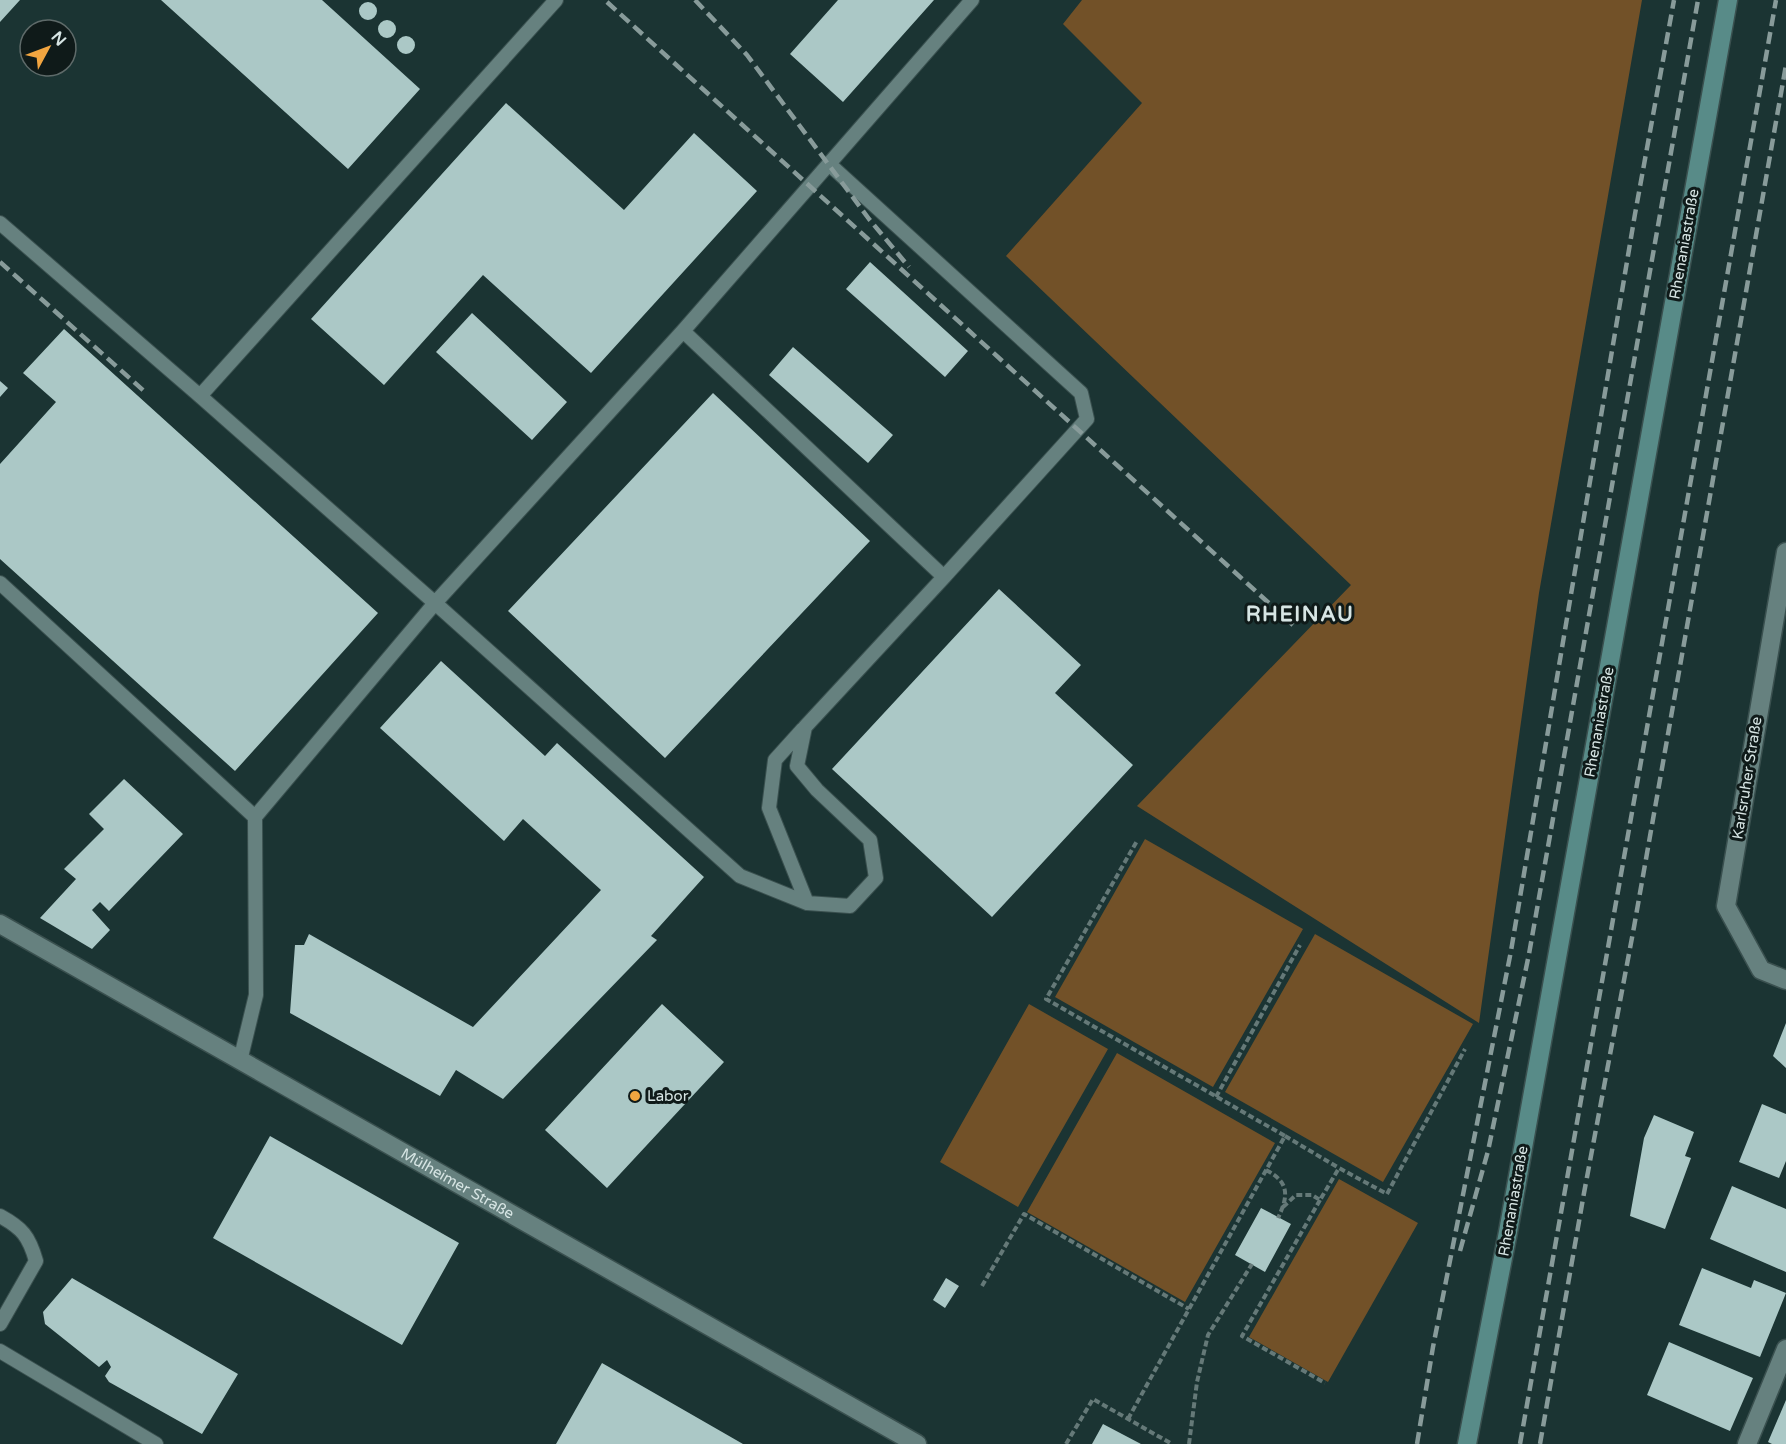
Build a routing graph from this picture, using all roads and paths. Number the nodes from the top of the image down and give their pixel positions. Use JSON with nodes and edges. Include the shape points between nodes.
{"nodes":[{"id":1,"x":556,"y":0,"type":"edge"},
{"id":2,"x":972,"y":0,"type":"edge"},
{"id":3,"x":1728,"y":0,"type":"edge"},
{"id":4,"x":829,"y":164,"type":"junction"},
{"id":5,"x":0,"y":223,"type":"edge"},
{"id":6,"x":682,"y":331,"type":"junction"},
{"id":7,"x":200,"y":396,"type":"junction"},
{"id":8,"x":1786,"y":552,"type":"edge"},
{"id":9,"x":944,"y":577,"type":"junction"},
{"id":10,"x":0,"y":583,"type":"edge"},
{"id":11,"x":435,"y":603,"type":"junction"},
{"id":12,"x":805,"y":727,"type":"junction"},
{"id":13,"x":255,"y":817,"type":"junction"},
{"id":14,"x":1137,"y":841,"type":"dead end"},
{"id":15,"x":807,"y":903,"type":"junction"},
{"id":16,"x":0,"y":924,"type":"edge"},
{"id":17,"x":1300,"y":945,"type":"dead end"},
{"id":18,"x":1786,"y":980,"type":"edge"},
{"id":19,"x":1465,"y":1048,"type":"dead end"},
{"id":20,"x":240,"y":1061,"type":"junction"},
{"id":21,"x":1216,"y":1097,"type":"junction"},
{"id":22,"x":1285,"y":1136,"type":"junction"},
{"id":23,"x":1339,"y":1168,"type":"junction"},
{"id":24,"x":1266,"y":1170,"type":"junction"},
{"id":25,"x":1320,"y":1200,"type":"junction"},
{"id":26,"x":1283,"y":1207,"type":"junction"},
{"id":27,"x":0,"y":1216,"type":"edge"},
{"id":28,"x":1278,"y":1218,"type":"dead end"},
{"id":29,"x":1252,"y":1264,"type":"dead end"},
{"id":30,"x":982,"y":1286,"type":"dead end"},
{"id":31,"x":1189,"y":1309,"type":"junction"},
{"id":32,"x":0,"y":1324,"type":"edge"},
{"id":33,"x":1786,"y":1349,"type":"edge"},
{"id":34,"x":0,"y":1352,"type":"edge"},
{"id":35,"x":1325,"y":1383,"type":"dead end"},
{"id":36,"x":1128,"y":1419,"type":"junction"},
{"id":37,"x":156,"y":1444,"type":"edge"},
{"id":38,"x":917,"y":1444,"type":"edge"},
{"id":39,"x":1066,"y":1444,"type":"edge"},
{"id":40,"x":1172,"y":1444,"type":"edge"},
{"id":41,"x":1189,"y":1444,"type":"edge"},
{"id":42,"x":1467,"y":1444,"type":"edge"},
{"id":43,"x":1747,"y":1444,"type":"edge"}],
"edges":[{"from":1,"to":7,"type":"lane"},
{"from":2,"to":4,"type":"lane"},
{"from":3,"to":42,"type":"street","name":"Rhenaniastraße"},
{"from":4,"to":6,"type":"lane"},
{"from":4,"to":9,"type":"lane","via":[[1081,393],[1087,419]]},
{"from":5,"to":7,"type":"lane"},
{"from":6,"to":9,"type":"lane"},
{"from":6,"to":11,"type":"lane"},
{"from":7,"to":11,"type":"lane"},
{"from":8,"to":18,"type":"street","name":"Karlsruher Straße","via":[[1726,906],[1761,970]]},
{"from":9,"to":12,"type":"lane"},
{"from":10,"to":13,"type":"lane"},
{"from":11,"to":13,"type":"lane"},
{"from":11,"to":15,"type":"lane","via":[[740,876]]},
{"from":12,"to":15,"type":"lane","via":[[775,760],[770,808]]},
{"from":12,"to":15,"type":"lane","via":[[797,766],[816,790],[870,840],[876,878],[850,906]]},
{"from":13,"to":20,"type":"lane","via":[[256,994]]},
{"from":14,"to":21,"type":"path","via":[[1046,999]]},
{"from":16,"to":20,"type":"street","name":"Mülheimer Straße"},
{"from":17,"to":21,"type":"path"},
{"from":19,"to":23,"type":"path","via":[[1387,1194]]},
{"from":20,"to":38,"type":"street","name":"Mülheimer Straße"},
{"from":21,"to":22,"type":"path"},
{"from":22,"to":23,"type":"path"},
{"from":22,"to":24,"type":"path"},
{"from":23,"to":25,"type":"path"},
{"from":24,"to":26,"type":"path","via":[[1285,1187]]},
{"from":24,"to":31,"type":"path"},
{"from":25,"to":26,"type":"path","via":[[1312,1195],[1296,1195]]},
{"from":25,"to":35,"type":"path","via":[[1242,1336]]},
{"from":26,"to":28,"type":"path"},
{"from":27,"to":32,"type":"lane","via":[[18,1226],[31,1243],[36,1261]]},
{"from":29,"to":41,"type":"path","via":[[1208,1335]]},
{"from":30,"to":31,"type":"path","via":[[1024,1214]]},
{"from":31,"to":36,"type":"path"},
{"from":33,"to":43,"type":"street"},
{"from":34,"to":37,"type":"lane"},
{"from":36,"to":39,"type":"path","via":[[1093,1399]]},
{"from":36,"to":40,"type":"path"}]}
